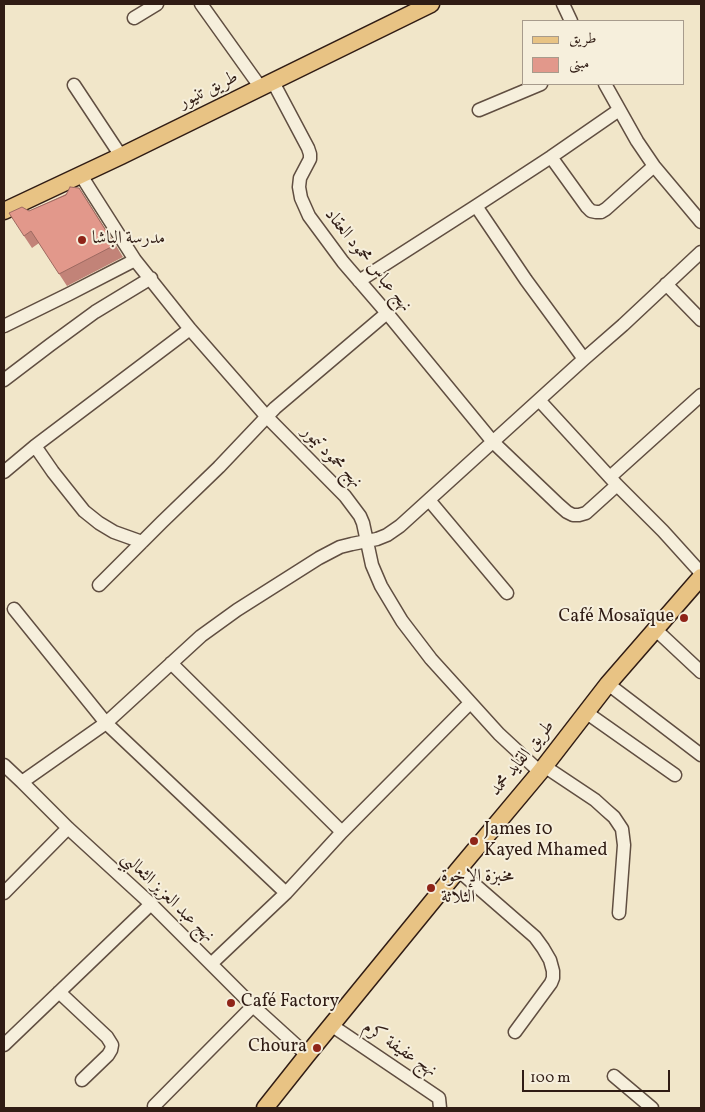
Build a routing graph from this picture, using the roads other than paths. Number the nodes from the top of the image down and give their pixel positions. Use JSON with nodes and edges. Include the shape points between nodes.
{"nodes":[{"id":1,"x":157,"y":4,"type":"edge"},
{"id":2,"x":431,"y":4,"type":"edge"},
{"id":3,"x":563,"y":4,"type":"edge"},
{"id":4,"x":203,"y":5,"type":"edge"},
{"id":5,"x":134,"y":18,"type":"dead end"},
{"id":6,"x":571,"y":20,"type":"edge"},
{"id":7,"x":74,"y":85,"type":"dead end"},
{"id":8,"x":267,"y":85,"type":"junction"},
{"id":9,"x":538,"y":85,"type":"edge"},
{"id":10,"x":606,"y":85,"type":"edge"},
{"id":11,"x":479,"y":110,"type":"dead end"},
{"id":12,"x":619,"y":110,"type":"junction"},
{"id":13,"x":121,"y":156,"type":"junction"},
{"id":14,"x":550,"y":157,"type":"junction"},
{"id":15,"x":654,"y":166,"type":"junction"},
{"id":16,"x":81,"y":175,"type":"junction"},
{"id":17,"x":476,"y":206,"type":"junction"},
{"id":18,"x":4,"y":212,"type":"edge"},
{"id":19,"x":701,"y":222,"type":"edge"},
{"id":20,"x":701,"y":252,"type":"edge"},
{"id":21,"x":135,"y":260,"type":"junction"},
{"id":22,"x":151,"y":278,"type":"junction"},
{"id":23,"x":359,"y":281,"type":"junction"},
{"id":24,"x":666,"y":284,"type":"junction"},
{"id":25,"x":386,"y":313,"type":"junction"},
{"id":26,"x":701,"y":320,"type":"edge"},
{"id":27,"x":4,"y":326,"type":"edge"},
{"id":28,"x":190,"y":329,"type":"junction"},
{"id":29,"x":584,"y":359,"type":"junction"},
{"id":30,"x":4,"y":380,"type":"edge"},
{"id":31,"x":701,"y":395,"type":"edge"},
{"id":32,"x":539,"y":400,"type":"junction"},
{"id":33,"x":267,"y":417,"type":"junction"},
{"id":34,"x":493,"y":442,"type":"junction"},
{"id":35,"x":35,"y":446,"type":"junction"},
{"id":36,"x":4,"y":472,"type":"edge"},
{"id":37,"x":613,"y":481,"type":"junction"},
{"id":38,"x":430,"y":500,"type":"junction"},
{"id":39,"x":366,"y":541,"type":"junction"},
{"id":40,"x":142,"y":542,"type":"junction"},
{"id":41,"x":701,"y":573,"type":"edge"},
{"id":42,"x":701,"y":577,"type":"edge"},
{"id":43,"x":100,"y":585,"type":"dead end"},
{"id":44,"x":507,"y":593,"type":"dead end"},
{"id":45,"x":14,"y":608,"type":"dead end"},
{"id":46,"x":655,"y":629,"type":"junction"},
{"id":47,"x":172,"y":663,"type":"junction"},
{"id":48,"x":701,"y":672,"type":"edge"},
{"id":49,"x":608,"y":684,"type":"junction"},
{"id":50,"x":470,"y":703,"type":"junction"},
{"id":51,"x":586,"y":713,"type":"junction"},
{"id":52,"x":106,"y":723,"type":"junction"},
{"id":53,"x":701,"y":756,"type":"edge"},
{"id":54,"x":4,"y":765,"type":"edge"},
{"id":55,"x":542,"y":769,"type":"junction"},
{"id":56,"x":675,"y":774,"type":"dead end"},
{"id":57,"x":22,"y":782,"type":"junction"},
{"id":58,"x":68,"y":828,"type":"junction"},
{"id":59,"x":342,"y":832,"type":"junction"},
{"id":60,"x":458,"y":870,"type":"junction"},
{"id":61,"x":4,"y":893,"type":"edge"},
{"id":62,"x":286,"y":893,"type":"junction"},
{"id":63,"x":151,"y":904,"type":"junction"},
{"id":64,"x":619,"y":913,"type":"dead end"},
{"id":65,"x":211,"y":964,"type":"junction"},
{"id":66,"x":59,"y":992,"type":"junction"},
{"id":67,"x":252,"y":1006,"type":"junction"},
{"id":68,"x":331,"y":1025,"type":"junction"},
{"id":69,"x":515,"y":1032,"type":"dead end"},
{"id":70,"x":4,"y":1045,"type":"edge"},
{"id":71,"x":307,"y":1055,"type":"junction"},
{"id":72,"x":614,"y":1076,"type":"dead end"},
{"id":73,"x":82,"y":1080,"type":"dead end"},
{"id":74,"x":154,"y":1106,"type":"dead end"},
{"id":75,"x":265,"y":1108,"type":"edge"},
{"id":76,"x":440,"y":1108,"type":"edge"},
{"id":77,"x":652,"y":1108,"type":"edge"}],
"edges":[{"from":1,"to":5,"type":"street"},
{"from":2,"to":8,"type":"main road","name":"طريق تنيور"},
{"from":3,"to":6,"type":"street"},
{"from":4,"to":8,"type":"street","name":"نهج عباس محمود العقاد"},
{"from":7,"to":13,"type":"street"},
{"from":8,"to":13,"type":"main road","name":"طريق تنيور"},
{"from":8,"to":23,"type":"street","name":"نهج عباس محمود العقاد","via":[[310,154],[299,187],[309,216]]},
{"from":9,"to":11,"type":"street"},
{"from":10,"to":12,"type":"street"},
{"from":12,"to":14,"type":"street"},
{"from":12,"to":15,"type":"street"},
{"from":13,"to":16,"type":"main road","name":"طريق تنيور"},
{"from":14,"to":15,"type":"street","via":[[587,207],[596,212],[606,209]]},
{"from":14,"to":17,"type":"street"},
{"from":15,"to":19,"type":"street"},
{"from":16,"to":18,"type":"main road","name":"طريق تنيور"},
{"from":16,"to":21,"type":"street","name":"نهج محمود تيمور"},
{"from":17,"to":23,"type":"street"},
{"from":17,"to":29,"type":"street"},
{"from":20,"to":24,"type":"street"},
{"from":21,"to":22,"type":"street","name":"نهج محمود تيمور"},
{"from":21,"to":27,"type":"street"},
{"from":22,"to":28,"type":"street","name":"نهج محمود تيمور"},
{"from":22,"to":30,"type":"street","via":[[96,312]]},
{"from":23,"to":25,"type":"street","name":"نهج عباس محمود العقاد"},
{"from":24,"to":26,"type":"street"},
{"from":24,"to":29,"type":"street"},
{"from":25,"to":33,"type":"street","via":[[286,397]]},
{"from":25,"to":34,"type":"street","name":"نهج عباس محمود العقاد"},
{"from":28,"to":33,"type":"street","name":"نهج محمود تيمور"},
{"from":28,"to":35,"type":"street"},
{"from":29,"to":32,"type":"street"},
{"from":31,"to":37,"type":"street","name":"نهج عباس محمود العقاد"},
{"from":32,"to":34,"type":"street"},
{"from":32,"to":37,"type":"street"},
{"from":33,"to":39,"type":"street","name":"نهج محمود تيمور","via":[[345,496],[362,520]]},
{"from":33,"to":40,"type":"street"},
{"from":34,"to":37,"type":"street","name":"نهج عباس محمود العقاد","via":[[559,505],[573,514],[586,513]]},
{"from":34,"to":38,"type":"street"},
{"from":35,"to":36,"type":"street"},
{"from":35,"to":40,"type":"street","via":[[84,511],[99,524]]},
{"from":37,"to":41,"type":"street"},
{"from":38,"to":39,"type":"street","via":[[387,535]]},
{"from":38,"to":44,"type":"street"},
{"from":39,"to":47,"type":"street","via":[[340,547],[278,583],[201,636]]},
{"from":39,"to":50,"type":"street","name":"نهج محمود تيمور","via":[[381,586],[402,621]]},
{"from":40,"to":43,"type":"street"},
{"from":42,"to":46,"type":"main road","name":"طريق القايد محمد"},
{"from":45,"to":52,"type":"street"},
{"from":46,"to":48,"type":"street"},
{"from":46,"to":49,"type":"main road","name":"طريق القايد محمد"},
{"from":47,"to":52,"type":"street"},
{"from":47,"to":59,"type":"street"},
{"from":49,"to":51,"type":"main road","name":"طريق القايد محمد"},
{"from":49,"to":53,"type":"street"},
{"from":50,"to":55,"type":"street","name":"نهج محمود تيمور","via":[[499,734]]},
{"from":50,"to":59,"type":"street"},
{"from":51,"to":55,"type":"main road","name":"طريق القايد محمد"},
{"from":51,"to":56,"type":"street"},
{"from":52,"to":57,"type":"street"},
{"from":52,"to":62,"type":"street"},
{"from":54,"to":57,"type":"street","name":"نهج عبد العزيز الثعالبي"},
{"from":55,"to":60,"type":"main road","name":"طريق القايد محمد"},
{"from":55,"to":64,"type":"street","name":"نهج محمود تيمور","via":[[600,805],[614,816],[622,829],[624,845]]},
{"from":57,"to":58,"type":"street","name":"نهج عبد العزيز الثعالبي"},
{"from":58,"to":61,"type":"street"},
{"from":58,"to":63,"type":"street","name":"نهج عبد العزيز الثعالبي"},
{"from":59,"to":62,"type":"street"},
{"from":60,"to":68,"type":"main road","name":"طريق القايد محمد"},
{"from":60,"to":69,"type":"street","via":[[535,937],[550,960],[553,971],[551,983]]},
{"from":62,"to":65,"type":"street"},
{"from":63,"to":65,"type":"street","name":"نهج عبد العزيز الثعالبي"},
{"from":63,"to":66,"type":"street"},
{"from":65,"to":67,"type":"street","name":"نهج عبد العزيز الثعالبي"},
{"from":66,"to":70,"type":"street"},
{"from":66,"to":73,"type":"street","via":[[112,1045],[108,1055]]},
{"from":67,"to":71,"type":"street","name":"نهج عبد العزيز الثعالبي"},
{"from":67,"to":74,"type":"street"},
{"from":68,"to":71,"type":"main road","name":"طريق القايد محمد"},
{"from":68,"to":76,"type":"street","name":"نهج عفيفة كرم","via":[[439,1098]]},
{"from":71,"to":75,"type":"main road","name":"طريق القايد محمد"},
{"from":72,"to":77,"type":"street"}]}
